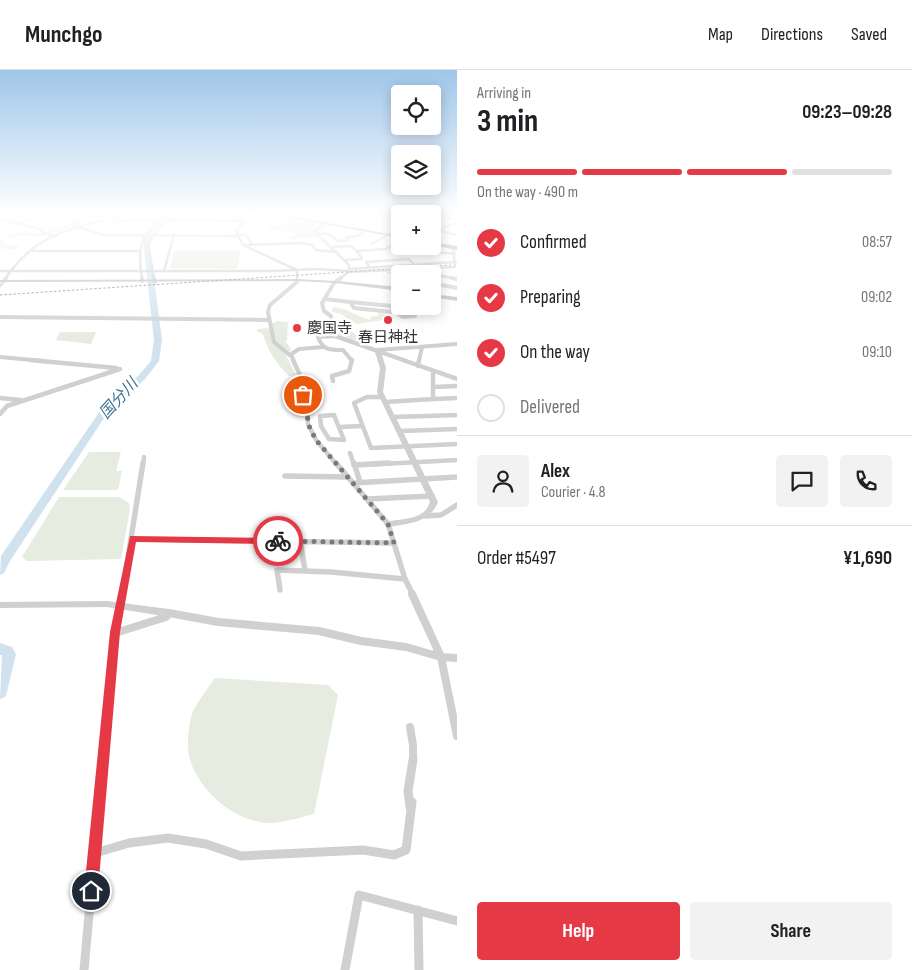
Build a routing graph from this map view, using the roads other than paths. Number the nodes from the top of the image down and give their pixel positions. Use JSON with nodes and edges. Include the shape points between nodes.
{"nodes":[{"id":1,"x":25,"y":256,"type":"edge"},
{"id":2,"x":138,"y":256,"type":"edge"},
{"id":3,"x":150,"y":256,"type":"edge"},
{"id":4,"x":168,"y":256,"type":"edge"},
{"id":5,"x":267,"y":256,"type":"edge"},
{"id":6,"x":342,"y":256,"type":"edge"},
{"id":7,"x":360,"y":256,"type":"edge"},
{"id":8,"x":346,"y":260,"type":"junction"},
{"id":9,"x":456,"y":262,"type":"edge"},
{"id":10,"x":414,"y":265,"type":"joint"},
{"id":11,"x":391,"y":267,"type":"edge"},
{"id":12,"x":441,"y":267,"type":"edge"},
{"id":13,"x":370,"y":268,"type":"junction"},
{"id":14,"x":12,"y":270,"type":"junction"},
{"id":15,"x":297,"y":270,"type":"junction"},
{"id":16,"x":0,"y":271,"type":"edge"},
{"id":17,"x":140,"y":271,"type":"junction"},
{"id":18,"x":152,"y":271,"type":"junction"},
{"id":19,"x":164,"y":271,"type":"junction"},
{"id":20,"x":349,"y":271,"type":"junction"},
{"id":21,"x":387,"y":271,"type":"junction"},
{"id":22,"x":391,"y":271,"type":"edge"},
{"id":23,"x":391,"y":273,"type":"edge"},
{"id":24,"x":441,"y":276,"type":"edge"},
{"id":25,"x":457,"y":279,"type":"edge"},
{"id":26,"x":2,"y":281,"type":"edge"},
{"id":27,"x":142,"y":281,"type":"junction"},
{"id":28,"x":155,"y":281,"type":"junction"},
{"id":29,"x":336,"y":282,"type":"junction"},
{"id":30,"x":441,"y":285,"type":"edge"},
{"id":31,"x":0,"y":287,"type":"edge"},
{"id":32,"x":391,"y":288,"type":"edge"},
{"id":33,"x":457,"y":288,"type":"edge"},
{"id":34,"x":441,"y":296,"type":"edge"},
{"id":35,"x":324,"y":299,"type":"junction"},
{"id":36,"x":457,"y":299,"type":"edge"},
{"id":37,"x":350,"y":301,"type":"junction"},
{"id":38,"x":391,"y":306,"type":"edge"},
{"id":39,"x":391,"y":311,"type":"edge"},
{"id":40,"x":401,"y":315,"type":"edge"},
{"id":41,"x":414,"y":315,"type":"edge"},
{"id":42,"x":0,"y":317,"type":"edge"},
{"id":43,"x":268,"y":320,"type":"junction"},
{"id":44,"x":336,"y":336,"type":"junction"},
{"id":45,"x":457,"y":344,"type":"edge"},
{"id":46,"x":323,"y":347,"type":"junction"},
{"id":47,"x":422,"y":347,"type":"junction"},
{"id":48,"x":375,"y":351,"type":"junction"},
{"id":49,"x":290,"y":355,"type":"junction"},
{"id":50,"x":0,"y":357,"type":"edge"},
{"id":51,"x":418,"y":366,"type":"junction"},
{"id":52,"x":433,"y":372,"type":"junction"},
{"id":53,"x":457,"y":379,"type":"edge"},
{"id":54,"x":333,"y":381,"type":"dead end"},
{"id":55,"x":457,"y":386,"type":"edge"},
{"id":56,"x":432,"y":387,"type":"junction"},
{"id":57,"x":0,"y":398,"type":"edge"},
{"id":58,"x":457,"y":398,"type":"edge"},
{"id":59,"x":384,"y":399,"type":"junction"},
{"id":60,"x":24,"y":400,"type":"junction"},
{"id":61,"x":433,"y":400,"type":"junction"},
{"id":62,"x":0,"y":414,"type":"edge"},
{"id":63,"x":457,"y":415,"type":"edge"},
{"id":64,"x":393,"y":417,"type":"junction"},
{"id":65,"x":362,"y":426,"type":"junction"},
{"id":66,"x":339,"y":427,"type":"junction"},
{"id":67,"x":457,"y":429,"type":"edge"},
{"id":68,"x":400,"y":431,"type":"junction"},
{"id":69,"x":457,"y":444,"type":"edge"},
{"id":70,"x":407,"y":446,"type":"junction"},
{"id":71,"x":350,"y":453,"type":"dead end"},
{"id":72,"x":144,"y":457,"type":"dead end"},
{"id":73,"x":457,"y":460,"type":"edge"},
{"id":74,"x":416,"y":462,"type":"junction"},
{"id":75,"x":354,"y":465,"type":"junction"},
{"id":76,"x":285,"y":476,"type":"dead end"},
{"id":77,"x":348,"y":477,"type":"junction"},
{"id":78,"x":457,"y":477,"type":"edge"},
{"id":79,"x":424,"y":479,"type":"junction"},
{"id":80,"x":357,"y":482,"type":"junction"},
{"id":81,"x":432,"y":496,"type":"junction"},
{"id":82,"x":368,"y":499,"type":"junction"},
{"id":83,"x":457,"y":504,"type":"edge"},
{"id":84,"x":425,"y":516,"type":"junction"},
{"id":85,"x":388,"y":524,"type":"junction"},
{"id":86,"x":132,"y":539,"type":"junction"},
{"id":87,"x":300,"y":541,"type":"junction"},
{"id":88,"x":394,"y":543,"type":"junction"},
{"id":89,"x":305,"y":570,"type":"junction"},
{"id":90,"x":406,"y":579,"type":"junction"},
{"id":91,"x":280,"y":590,"type":"dead end"},
{"id":92,"x":0,"y":604,"type":"edge"},
{"id":93,"x":120,"y":605,"type":"junction"},
{"id":94,"x":170,"y":613,"type":"junction"},
{"id":95,"x":115,"y":632,"type":"junction"},
{"id":96,"x":441,"y":657,"type":"junction"},
{"id":97,"x":457,"y":658,"type":"edge"},
{"id":98,"x":410,"y":727,"type":"dead end"},
{"id":99,"x":457,"y":736,"type":"edge"},
{"id":100,"x":95,"y":853,"type":"junction"},
{"id":101,"x":418,"y":910,"type":"junction"},
{"id":102,"x":457,"y":920,"type":"edge"},
{"id":103,"x":84,"y":970,"type":"edge"},
{"id":104,"x":345,"y":970,"type":"edge"},
{"id":105,"x":419,"y":970,"type":"edge"}],
"edges":[{"from":1,"to":14,"type":"street"},
{"from":2,"to":17,"type":"street"},
{"from":3,"to":18,"type":"street"},
{"from":4,"to":19,"type":"street"},
{"from":5,"to":15,"type":"street"},
{"from":6,"to":8,"type":"street"},
{"from":7,"to":8,"type":"street","via":[[362,259]]},
{"from":8,"to":20,"type":"street"},
{"from":9,"to":10,"type":"street"},
{"from":9,"to":12,"type":"street","via":[[455,267]]},
{"from":10,"to":13,"type":"street","via":[[409,259],[366,262]]},
{"from":11,"to":13,"type":"street"},
{"from":13,"to":20,"type":"street"},
{"from":14,"to":16,"type":"street"},
{"from":14,"to":17,"type":"street"},
{"from":14,"to":26,"type":"street"},
{"from":15,"to":19,"type":"street"},
{"from":15,"to":20,"type":"street"},
{"from":15,"to":43,"type":"street","via":[[297,280],[270,305]]},
{"from":17,"to":18,"type":"street"},
{"from":17,"to":27,"type":"street"},
{"from":18,"to":19,"type":"street"},
{"from":18,"to":28,"type":"street"},
{"from":20,"to":21,"type":"street"},
{"from":20,"to":29,"type":"street"},
{"from":21,"to":22,"type":"street"},
{"from":21,"to":23,"type":"street"},
{"from":24,"to":25,"type":"street"},
{"from":26,"to":27,"type":"main road"},
{"from":26,"to":31,"type":"street"},
{"from":27,"to":28,"type":"main road"},
{"from":28,"to":29,"type":"main road"},
{"from":29,"to":32,"type":"main road"},
{"from":29,"to":35,"type":"street"},
{"from":30,"to":33,"type":"street"},
{"from":34,"to":36,"type":"main road"},
{"from":35,"to":37,"type":"street"},
{"from":35,"to":44,"type":"street","via":[[322,308],[331,316],[332,335]]},
{"from":37,"to":38,"type":"street"},
{"from":37,"to":39,"type":"street","via":[[354,308]]},
{"from":40,"to":41,"type":"street"},
{"from":42,"to":43,"type":"street"},
{"from":43,"to":49,"type":"street","via":[[274,342]]},
{"from":44,"to":46,"type":"street","via":[[318,337]]},
{"from":44,"to":48,"type":"street"},
{"from":45,"to":47,"type":"street"},
{"from":46,"to":49,"type":"street","via":[[299,348]]},
{"from":46,"to":54,"type":"street","via":[[342,350],[352,360],[349,371],[332,376]]},
{"from":47,"to":48,"type":"street"},
{"from":47,"to":51,"type":"street"},
{"from":48,"to":51,"type":"street"},
{"from":48,"to":59,"type":"street","via":[[383,368],[380,390]]},
{"from":49,"to":77,"type":"street","via":[[300,375],[308,424],[316,440]]},
{"from":50,"to":60,"type":"street","via":[[120,368]]},
{"from":51,"to":52,"type":"street"},
{"from":52,"to":53,"type":"street"},
{"from":52,"to":56,"type":"street"},
{"from":55,"to":56,"type":"street"},
{"from":56,"to":61,"type":"street"},
{"from":57,"to":60,"type":"street"},
{"from":58,"to":61,"type":"street"},
{"from":59,"to":61,"type":"street"},
{"from":59,"to":64,"type":"street"},
{"from":59,"to":65,"type":"street","via":[[367,397],[354,403]]},
{"from":60,"to":62,"type":"street","via":[[7,406]]},
{"from":63,"to":64,"type":"street"},
{"from":64,"to":68,"type":"street"},
{"from":65,"to":66,"type":"street"},
{"from":65,"to":70,"type":"street","via":[[371,448]]},
{"from":66,"to":66,"type":"street","via":[[344,440],[329,440],[321,426],[320,416],[334,415]]},
{"from":67,"to":68,"type":"street"},
{"from":68,"to":70,"type":"street"},
{"from":69,"to":70,"type":"street"},
{"from":70,"to":74,"type":"street"},
{"from":71,"to":75,"type":"street"},
{"from":72,"to":86,"type":"street"},
{"from":73,"to":74,"type":"street"},
{"from":74,"to":75,"type":"street"},
{"from":74,"to":79,"type":"street"},
{"from":75,"to":80,"type":"street"},
{"from":76,"to":77,"type":"street"},
{"from":77,"to":80,"type":"street"},
{"from":78,"to":79,"type":"street"},
{"from":79,"to":80,"type":"street"},
{"from":79,"to":81,"type":"street"},
{"from":80,"to":82,"type":"street"},
{"from":81,"to":82,"type":"street"},
{"from":81,"to":84,"type":"street","via":[[434,506]]},
{"from":82,"to":85,"type":"street"},
{"from":83,"to":84,"type":"street","via":[[441,515]]},
{"from":84,"to":85,"type":"street"},
{"from":85,"to":88,"type":"street"},
{"from":86,"to":87,"type":"street"},
{"from":86,"to":93,"type":"street"},
{"from":87,"to":88,"type":"street"},
{"from":87,"to":89,"type":"street"},
{"from":88,"to":90,"type":"street"},
{"from":89,"to":90,"type":"street"},
{"from":89,"to":91,"type":"street","via":[[278,570]]},
{"from":90,"to":96,"type":"street"},
{"from":92,"to":93,"type":"street"},
{"from":93,"to":94,"type":"street"},
{"from":93,"to":95,"type":"street"},
{"from":94,"to":95,"type":"street"},
{"from":94,"to":96,"type":"street","via":[[218,622],[319,631]]},
{"from":95,"to":100,"type":"street"},
{"from":96,"to":97,"type":"street"},
{"from":96,"to":99,"type":"street"},
{"from":98,"to":100,"type":"street","via":[[414,744],[407,799],[412,806],[406,850],[394,855],[363,850],[241,856],[206,844],[168,838],[129,843]]},
{"from":100,"to":103,"type":"street"},
{"from":101,"to":102,"type":"street"},
{"from":101,"to":104,"type":"street","via":[[359,895]]},
{"from":101,"to":105,"type":"street"}]}
